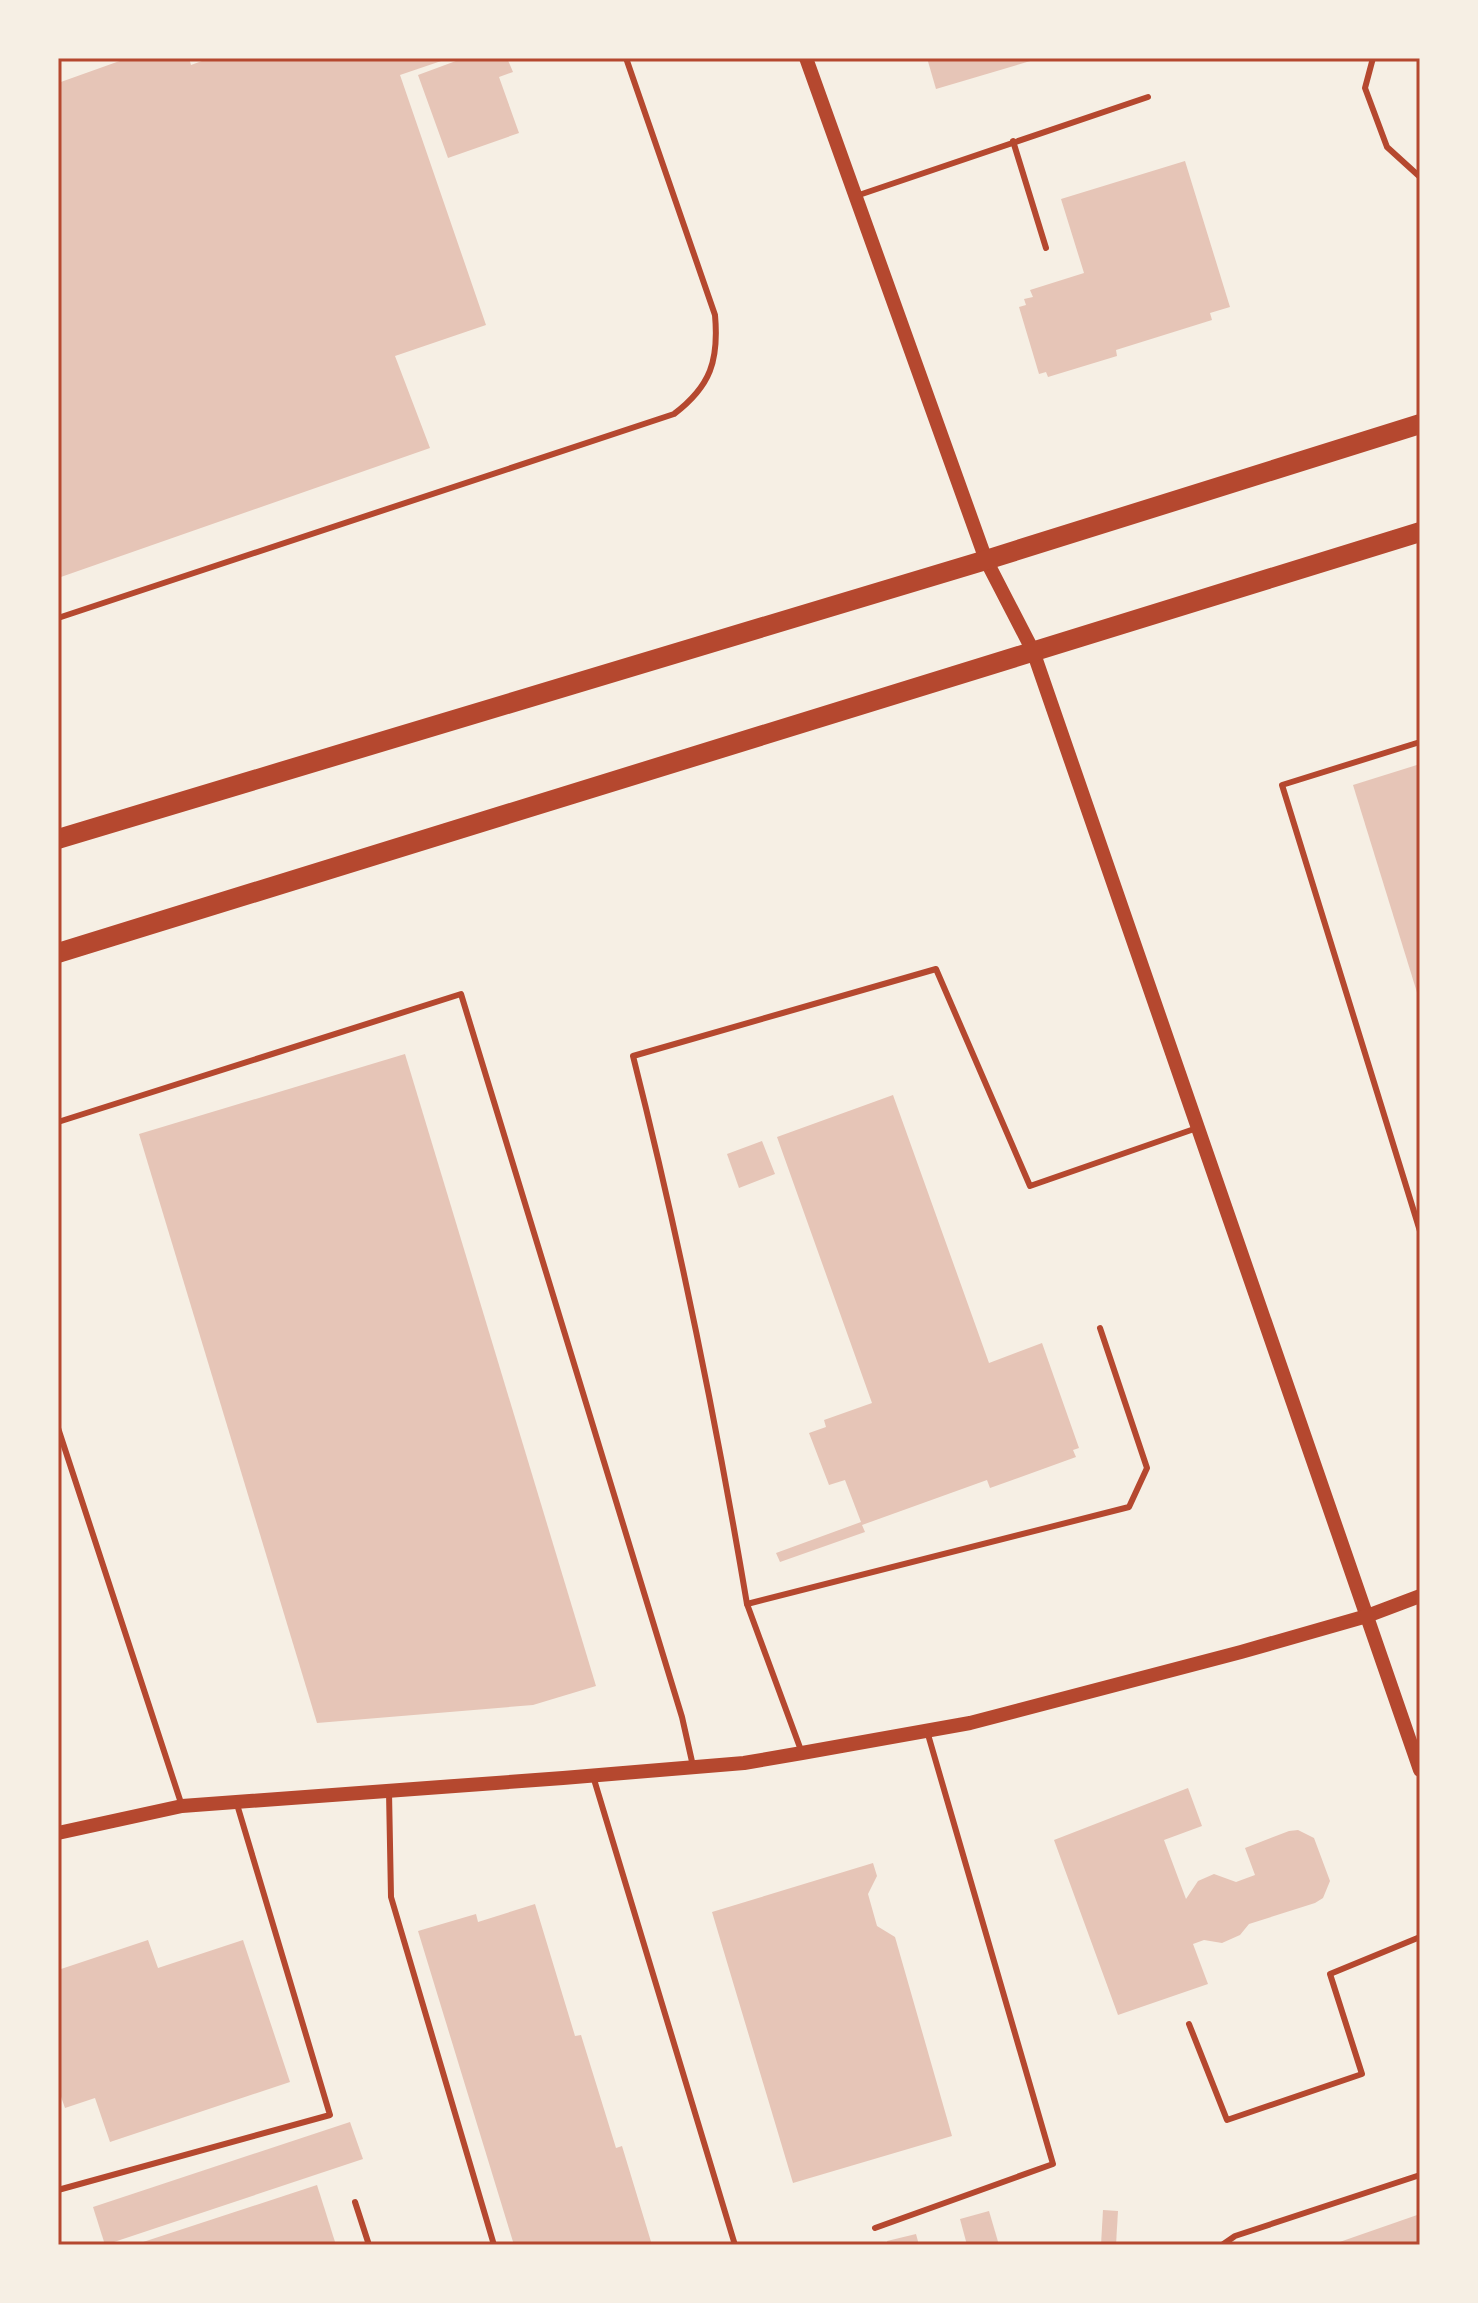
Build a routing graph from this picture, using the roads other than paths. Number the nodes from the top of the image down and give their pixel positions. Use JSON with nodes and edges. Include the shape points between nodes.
{"nodes":[{"id":1,"x":626,"y":58,"type":"edge"},
{"id":2,"x":806,"y":58,"type":"edge"},
{"id":3,"x":1373,"y":58,"type":"edge"},
{"id":4,"x":1148,"y":97,"type":"dead end"},
{"id":5,"x":1013,"y":141,"type":"junction"},
{"id":6,"x":1420,"y":177,"type":"edge"},
{"id":7,"x":856,"y":196,"type":"junction"},
{"id":8,"x":1046,"y":248,"type":"dead end"},
{"id":9,"x":1420,"y":424,"type":"edge"},
{"id":10,"x":1420,"y":532,"type":"edge"},
{"id":11,"x":986,"y":560,"type":"junction"},
{"id":12,"x":58,"y":618,"type":"edge"},
{"id":13,"x":1033,"y":651,"type":"junction"},
{"id":14,"x":1420,"y":742,"type":"edge"},
{"id":15,"x":58,"y":839,"type":"edge"},
{"id":16,"x":58,"y":953,"type":"edge"},
{"id":17,"x":58,"y":1122,"type":"edge"},
{"id":18,"x":1198,"y":1127,"type":"junction"},
{"id":19,"x":1420,"y":1231,"type":"edge"},
{"id":20,"x":1100,"y":1328,"type":"dead end"},
{"id":21,"x":58,"y":1428,"type":"edge"},
{"id":22,"x":1420,"y":1596,"type":"edge"},
{"id":23,"x":747,"y":1604,"type":"junction"},
{"id":24,"x":1367,"y":1616,"type":"junction"},
{"id":25,"x":927,"y":1731,"type":"junction"},
{"id":26,"x":802,"y":1753,"type":"junction"},
{"id":27,"x":693,"y":1767,"type":"junction"},
{"id":28,"x":1420,"y":1770,"type":"edge"},
{"id":29,"x":593,"y":1776,"type":"junction"},
{"id":30,"x":389,"y":1791,"type":"junction"},
{"id":31,"x":236,"y":1801,"type":"junction"},
{"id":32,"x":182,"y":1806,"type":"junction"},
{"id":33,"x":58,"y":1833,"type":"edge"},
{"id":34,"x":1420,"y":1937,"type":"edge"},
{"id":35,"x":1189,"y":2024,"type":"dead end"},
{"id":36,"x":1420,"y":2175,"type":"edge"},
{"id":37,"x":58,"y":2190,"type":"edge"},
{"id":38,"x":355,"y":2202,"type":"dead end"},
{"id":39,"x":875,"y":2228,"type":"dead end"},
{"id":40,"x":369,"y":2245,"type":"edge"},
{"id":41,"x":494,"y":2245,"type":"edge"},
{"id":42,"x":735,"y":2245,"type":"edge"},
{"id":43,"x":1222,"y":2245,"type":"edge"}],
"edges":[{"from":1,"to":12,"type":"lane","via":[[715,315],[718,348],[696,397],[674,414]]},
{"from":2,"to":7,"type":"street"},
{"from":3,"to":6,"type":"lane","via":[[1365,88],[1387,147]]},
{"from":4,"to":5,"type":"lane"},
{"from":5,"to":7,"type":"lane"},
{"from":5,"to":8,"type":"lane"},
{"from":7,"to":11,"type":"street"},
{"from":9,"to":11,"type":"main road"},
{"from":10,"to":13,"type":"main road"},
{"from":11,"to":13,"type":"street"},
{"from":11,"to":15,"type":"main road"},
{"from":13,"to":16,"type":"main road"},
{"from":13,"to":18,"type":"street"},
{"from":14,"to":19,"type":"lane","via":[[1282,785]]},
{"from":17,"to":27,"type":"lane","via":[[461,994]]},
{"from":18,"to":23,"type":"lane","via":[[1030,1186],[936,969],[633,1056],[708,1378]]},
{"from":18,"to":24,"type":"street"},
{"from":20,"to":23,"type":"lane","via":[[1147,1468],[1129,1507]]},
{"from":21,"to":32,"type":"lane"},
{"from":22,"to":24,"type":"street"},
{"from":23,"to":26,"type":"lane"},
{"from":24,"to":25,"type":"street"},
{"from":24,"to":28,"type":"street"},
{"from":25,"to":26,"type":"street"},
{"from":25,"to":39,"type":"lane","via":[[1053,2164]]},
{"from":26,"to":27,"type":"street"},
{"from":27,"to":29,"type":"street"},
{"from":29,"to":30,"type":"street"},
{"from":29,"to":42,"type":"lane"},
{"from":30,"to":31,"type":"street"},
{"from":30,"to":41,"type":"lane","via":[[391,1897]]},
{"from":31,"to":32,"type":"street"},
{"from":31,"to":37,"type":"lane","via":[[330,2115]]},
{"from":32,"to":33,"type":"street"},
{"from":34,"to":35,"type":"lane","via":[[1330,1974],[1362,2074],[1227,2120]]},
{"from":36,"to":43,"type":"lane","via":[[1235,2236]]},
{"from":38,"to":40,"type":"lane"}]}
